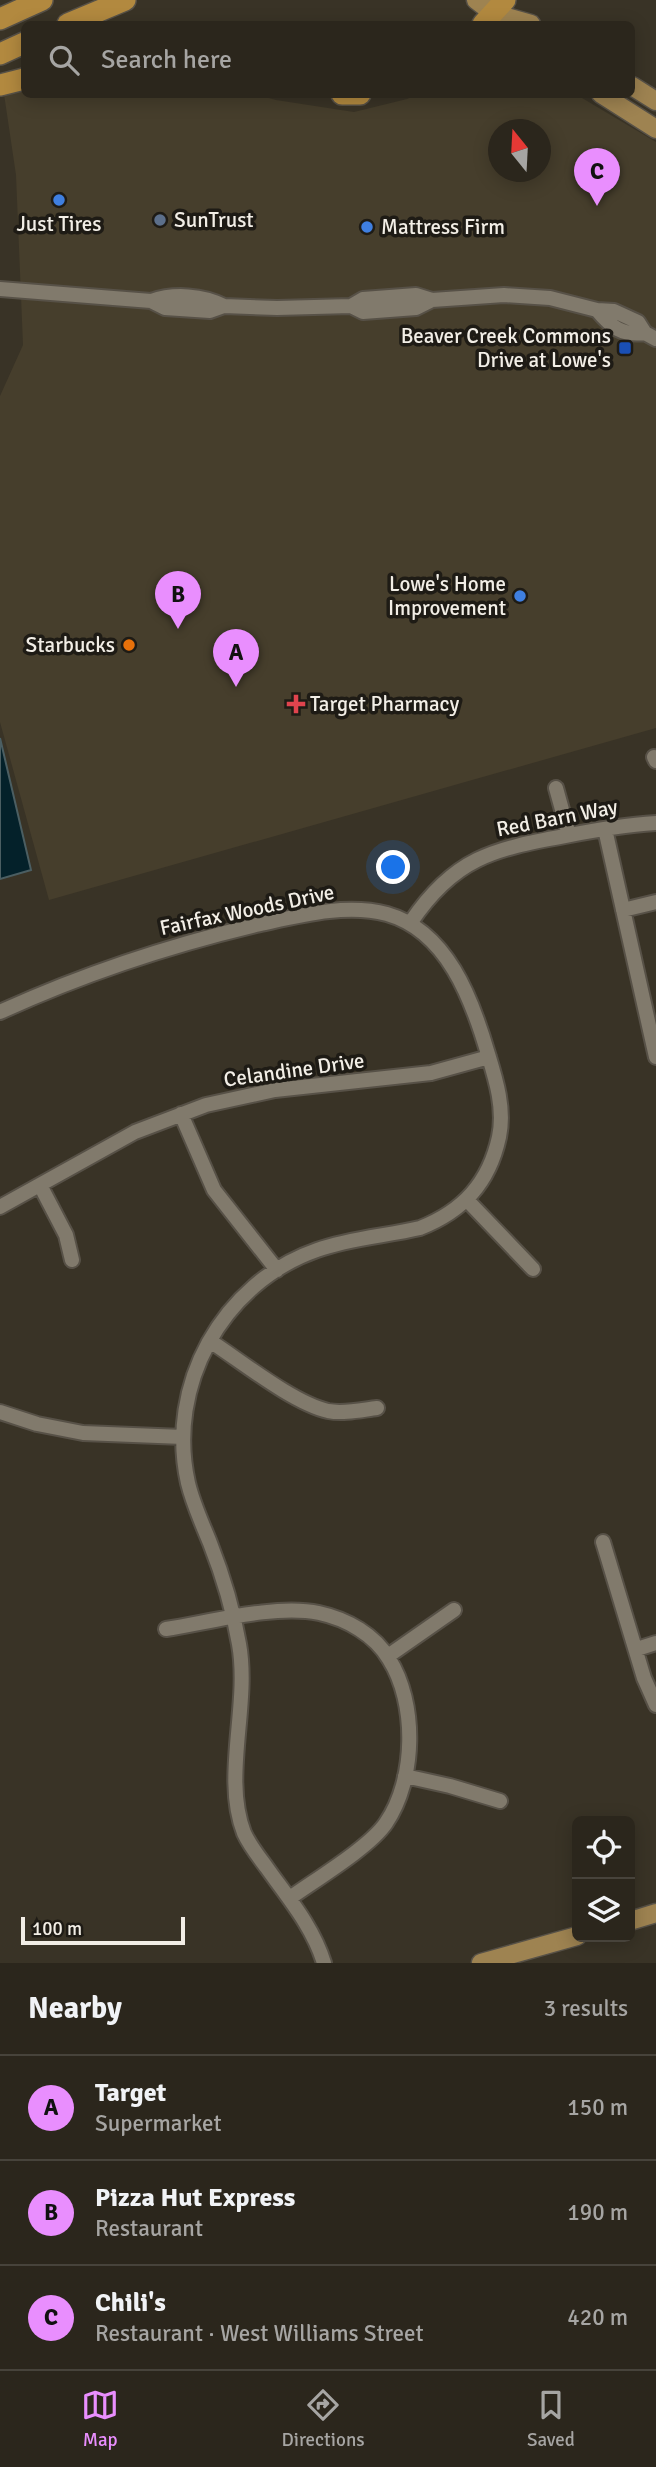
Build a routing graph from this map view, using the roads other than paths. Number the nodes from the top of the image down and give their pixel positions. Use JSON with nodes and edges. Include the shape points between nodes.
{"nodes":[{"id":1,"x":42,"y":0,"type":"edge"},
{"id":2,"x":125,"y":0,"type":"edge"},
{"id":3,"x":476,"y":0,"type":"edge"},
{"id":4,"x":496,"y":15,"type":"edge"},
{"id":5,"x":0,"y":19,"type":"edge"},
{"id":6,"x":75,"y":21,"type":"edge"},
{"id":7,"x":519,"y":21,"type":"edge"},
{"id":8,"x":21,"y":44,"type":"edge"},
{"id":9,"x":0,"y":54,"type":"edge"},
{"id":10,"x":21,"y":80,"type":"edge"},
{"id":11,"x":0,"y":85,"type":"edge"},
{"id":12,"x":635,"y":88,"type":"edge"},
{"id":13,"x":607,"y":98,"type":"edge"},
{"id":14,"x":656,"y":101,"type":"edge"},
{"id":15,"x":656,"y":129,"type":"edge"},
{"id":16,"x":0,"y":289,"type":"edge"},
{"id":17,"x":651,"y":336,"type":"edge"},
{"id":18,"x":556,"y":788,"type":"dead end"},
{"id":19,"x":656,"y":823,"type":"edge"},
{"id":20,"x":605,"y":829,"type":"junction"},
{"id":21,"x":569,"y":835,"type":"junction"},
{"id":22,"x":656,"y":902,"type":"edge"},
{"id":23,"x":623,"y":909,"type":"junction"},
{"id":24,"x":411,"y":922,"type":"junction"},
{"id":25,"x":0,"y":1012,"type":"edge"},
{"id":26,"x":489,"y":1057,"type":"junction"},
{"id":27,"x":656,"y":1057,"type":"edge"},
{"id":28,"x":181,"y":1114,"type":"junction"},
{"id":29,"x":40,"y":1185,"type":"junction"},
{"id":30,"x":467,"y":1200,"type":"junction"},
{"id":31,"x":0,"y":1207,"type":"edge"},
{"id":32,"x":72,"y":1259,"type":"dead end"},
{"id":33,"x":533,"y":1269,"type":"dead end"},
{"id":34,"x":277,"y":1270,"type":"junction"},
{"id":35,"x":210,"y":1341,"type":"junction"},
{"id":36,"x":377,"y":1408,"type":"dead end"},
{"id":37,"x":0,"y":1412,"type":"edge"},
{"id":38,"x":183,"y":1437,"type":"junction"},
{"id":39,"x":603,"y":1542,"type":"dead end"},
{"id":40,"x":454,"y":1610,"type":"dead end"},
{"id":41,"x":234,"y":1618,"type":"junction"},
{"id":42,"x":166,"y":1629,"type":"dead end"},
{"id":43,"x":656,"y":1643,"type":"edge"},
{"id":44,"x":637,"y":1649,"type":"junction"},
{"id":45,"x":388,"y":1656,"type":"junction"},
{"id":46,"x":656,"y":1705,"type":"edge"},
{"id":47,"x":405,"y":1776,"type":"junction"},
{"id":48,"x":500,"y":1801,"type":"dead end"},
{"id":49,"x":290,"y":1898,"type":"junction"},
{"id":50,"x":656,"y":1913,"type":"edge"},
{"id":51,"x":635,"y":1919,"type":"edge"},
{"id":52,"x":572,"y":1937,"type":"edge"},
{"id":53,"x":324,"y":1963,"type":"edge"},
{"id":54,"x":481,"y":1963,"type":"edge"}],
"edges":[{"from":1,"to":5,"type":"highway"},
{"from":2,"to":6,"type":"highway"},
{"from":3,"to":4,"type":"main road"},
{"from":4,"to":7,"type":"main road"},
{"from":8,"to":9,"type":"highway"},
{"from":10,"to":11,"type":"highway"},
{"from":12,"to":14,"type":"main road"},
{"from":13,"to":15,"type":"main road"},
{"from":16,"to":17,"type":"street","via":[[151,301],[166,296],[210,299],[224,306],[277,308],[351,306],[363,299],[416,295],[432,300],[519,295],[614,311],[638,322]]},
{"from":18,"to":21,"type":"street"},
{"from":19,"to":20,"type":"street","name":"Red Barn Way"},
{"from":20,"to":21,"type":"street","name":"Red Barn Way"},
{"from":20,"to":23,"type":"street"},
{"from":21,"to":24,"type":"street","name":"Red Barn Way","via":[[510,846],[472,862],[431,894]]},
{"from":22,"to":23,"type":"street"},
{"from":23,"to":27,"type":"street"},
{"from":24,"to":25,"type":"street","name":"Fairfax Woods Drive","via":[[356,909],[271,922],[151,953]]},
{"from":24,"to":26,"type":"street","name":"Fairfax Woods Drive","via":[[443,954],[461,983],[478,1018]]},
{"from":26,"to":28,"type":"street","name":"Celandine Drive","via":[[414,1075],[255,1094]]},
{"from":26,"to":30,"type":"street","name":"Fairfax Woods Drive","via":[[501,1108],[500,1133],[488,1171]]},
{"from":28,"to":29,"type":"street","name":"Celandine Drive","via":[[135,1132]]},
{"from":28,"to":34,"type":"street","via":[[214,1190]]},
{"from":29,"to":31,"type":"street","name":"Celandine Drive"},
{"from":29,"to":32,"type":"street","via":[[66,1235]]},
{"from":30,"to":33,"type":"street"},
{"from":30,"to":34,"type":"street","name":"Fairfax Woods Drive","via":[[448,1216],[420,1228],[317,1250]]},
{"from":34,"to":35,"type":"street","name":"Fairfax Woods Drive","via":[[237,1302]]},
{"from":35,"to":36,"type":"street","via":[[314,1407],[341,1412]]},
{"from":35,"to":38,"type":"street","name":"Fairfax Woods Drive","via":[[189,1386]]},
{"from":37,"to":38,"type":"street","via":[[83,1433]]},
{"from":38,"to":41,"type":"street","name":"Fairfax Woods Drive","via":[[193,1502]]},
{"from":39,"to":44,"type":"street"},
{"from":40,"to":45,"type":"street"},
{"from":41,"to":42,"type":"street"},
{"from":41,"to":45,"type":"street","via":[[284,1611],[319,1613],[358,1628]]},
{"from":41,"to":49,"type":"street","name":"Fairfax Woods Drive","via":[[242,1673],[235,1789],[238,1809],[251,1846]]},
{"from":43,"to":44,"type":"street"},
{"from":44,"to":46,"type":"street"},
{"from":45,"to":47,"type":"street","via":[[405,1700]]},
{"from":47,"to":48,"type":"street"},
{"from":47,"to":49,"type":"street","via":[[395,1807],[379,1832]]},
{"from":49,"to":53,"type":"street","name":"Fairfax Woods Drive"},
{"from":50,"to":51,"type":"main road"},
{"from":52,"to":54,"type":"main road"}]}
